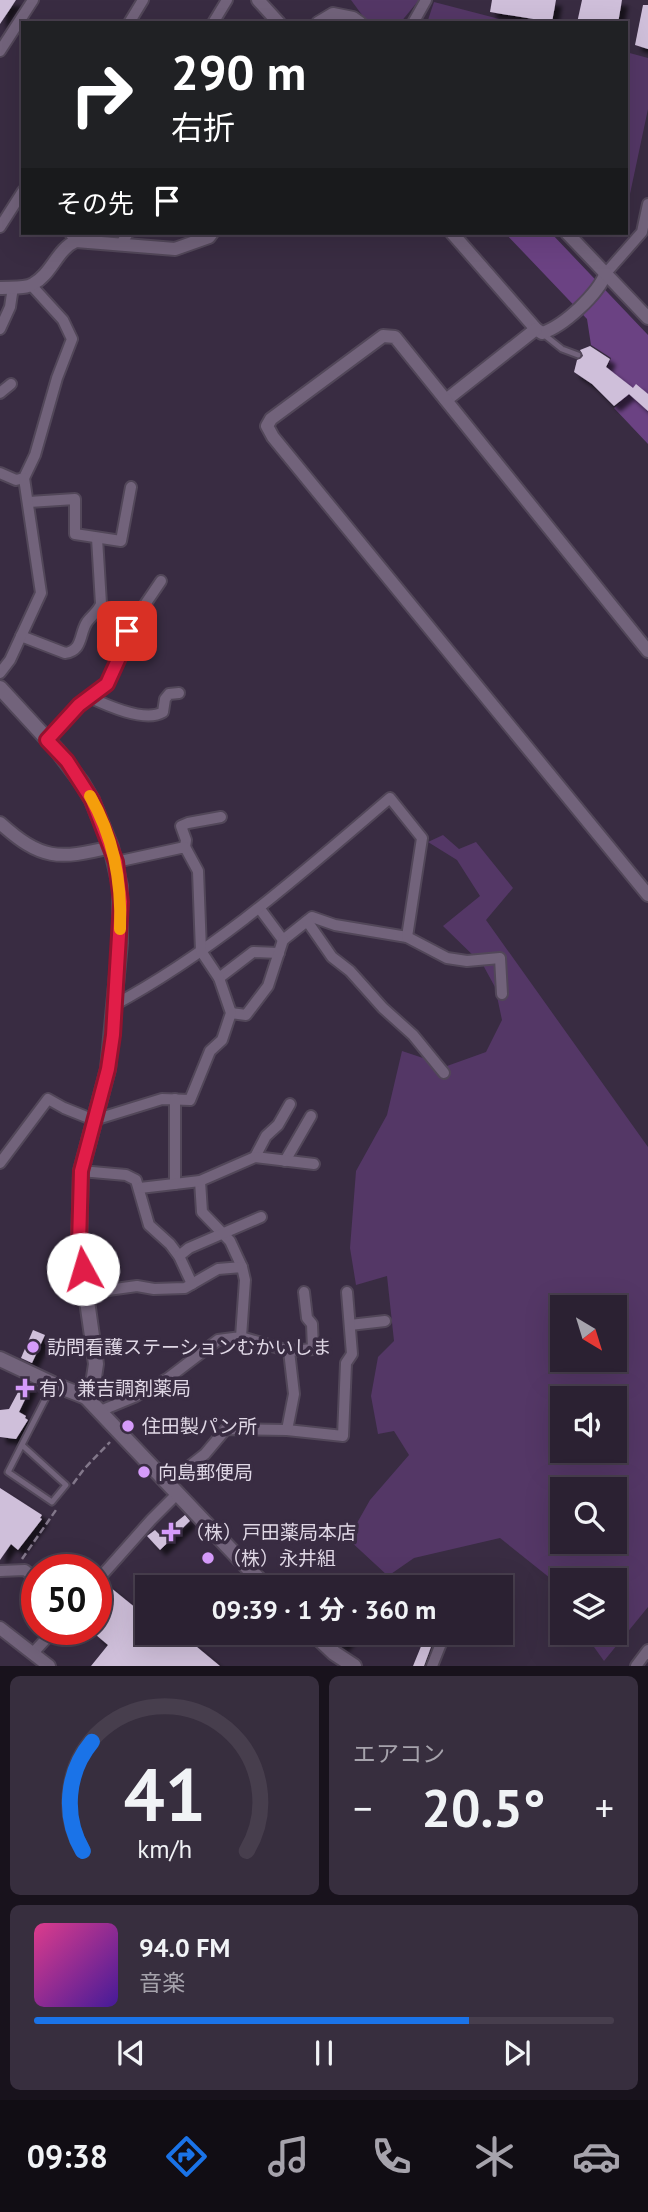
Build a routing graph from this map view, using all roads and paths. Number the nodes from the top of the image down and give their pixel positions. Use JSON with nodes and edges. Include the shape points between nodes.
{"nodes":[{"id":1,"x":33,"y":0,"type":"edge"},
{"id":2,"x":143,"y":0,"type":"edge"},
{"id":3,"x":227,"y":0,"type":"edge"},
{"id":4,"x":258,"y":0,"type":"edge"},
{"id":5,"x":265,"y":0,"type":"edge"},
{"id":6,"x":426,"y":0,"type":"edge"},
{"id":7,"x":276,"y":19,"type":"edge"},
{"id":8,"x":131,"y":21,"type":"edge"},
{"id":9,"x":214,"y":21,"type":"edge"},
{"id":10,"x":321,"y":21,"type":"edge"},
{"id":11,"x":357,"y":21,"type":"edge"},
{"id":12,"x":414,"y":21,"type":"edge"},
{"id":13,"x":0,"y":51,"type":"edge"},
{"id":14,"x":21,"y":198,"type":"edge"},
{"id":15,"x":648,"y":204,"type":"edge"},
{"id":16,"x":0,"y":226,"type":"edge"},
{"id":17,"x":645,"y":233,"type":"edge"},
{"id":18,"x":75,"y":235,"type":"edge"},
{"id":19,"x":210,"y":235,"type":"edge"},
{"id":20,"x":454,"y":235,"type":"edge"},
{"id":21,"x":569,"y":235,"type":"edge"},
{"id":22,"x":125,"y":239,"type":"edge"},
{"id":23,"x":604,"y":278,"type":"junction"},
{"id":24,"x":32,"y":286,"type":"junction"},
{"id":25,"x":6,"y":288,"type":"edge"},
{"id":26,"x":648,"y":318,"type":"edge"},
{"id":27,"x":0,"y":329,"type":"edge"},
{"id":28,"x":539,"y":331,"type":"junction"},
{"id":29,"x":578,"y":355,"type":"dead end"},
{"id":30,"x":11,"y":384,"type":"dead end"},
{"id":31,"x":0,"y":393,"type":"edge"},
{"id":32,"x":446,"y":400,"type":"junction"},
{"id":33,"x":0,"y":473,"type":"edge"},
{"id":34,"x":24,"y":478,"type":"junction"},
{"id":35,"x":131,"y":487,"type":"dead end"},
{"id":36,"x":29,"y":502,"type":"junction"},
{"id":37,"x":97,"y":538,"type":"junction"},
{"id":38,"x":161,"y":581,"type":"dead end"},
{"id":39,"x":21,"y":636,"type":"junction"},
{"id":40,"x":648,"y":651,"type":"edge"},
{"id":41,"x":0,"y":673,"type":"edge"},
{"id":42,"x":0,"y":688,"type":"edge"},
{"id":43,"x":179,"y":693,"type":"dead end"},
{"id":44,"x":89,"y":697,"type":"junction"},
{"id":45,"x":47,"y":740,"type":"junction"},
{"id":46,"x":221,"y":817,"type":"dead end"},
{"id":47,"x":0,"y":823,"type":"edge"},
{"id":48,"x":111,"y":847,"type":"junction"},
{"id":49,"x":185,"y":847,"type":"junction"},
{"id":50,"x":116,"y":862,"type":"junction"},
{"id":51,"x":648,"y":895,"type":"edge"},
{"id":52,"x":260,"y":909,"type":"junction"},
{"id":53,"x":307,"y":921,"type":"junction"},
{"id":54,"x":407,"y":937,"type":"junction"},
{"id":55,"x":283,"y":940,"type":"junction"},
{"id":56,"x":201,"y":951,"type":"junction"},
{"id":57,"x":279,"y":953,"type":"junction"},
{"id":58,"x":219,"y":978,"type":"junction"},
{"id":59,"x":502,"y":994,"type":"dead end"},
{"id":60,"x":114,"y":1006,"type":"junction"},
{"id":61,"x":231,"y":1013,"type":"junction"},
{"id":62,"x":444,"y":1073,"type":"dead end"},
{"id":63,"x":175,"y":1100,"type":"junction"},
{"id":64,"x":290,"y":1104,"type":"dead end"},
{"id":65,"x":311,"y":1116,"type":"dead end"},
{"id":66,"x":94,"y":1120,"type":"junction"},
{"id":67,"x":255,"y":1157,"type":"junction"},
{"id":68,"x":285,"y":1161,"type":"junction"},
{"id":69,"x":0,"y":1163,"type":"edge"},
{"id":70,"x":314,"y":1164,"type":"dead end"},
{"id":71,"x":81,"y":1171,"type":"junction"},
{"id":72,"x":200,"y":1181,"type":"junction"},
{"id":73,"x":175,"y":1184,"type":"junction"},
{"id":74,"x":140,"y":1188,"type":"junction"},
{"id":75,"x":261,"y":1217,"type":"dead end"},
{"id":76,"x":223,"y":1233,"type":"junction"},
{"id":77,"x":179,"y":1256,"type":"junction"},
{"id":78,"x":242,"y":1267,"type":"junction"},
{"id":79,"x":191,"y":1284,"type":"junction"},
{"id":80,"x":304,"y":1292,"type":"dead end"},
{"id":81,"x":346,"y":1292,"type":"dead end"},
{"id":82,"x":86,"y":1293,"type":"junction"},
{"id":83,"x":385,"y":1321,"type":"dead end"},
{"id":84,"x":350,"y":1325,"type":"junction"},
{"id":85,"x":241,"y":1337,"type":"junction"},
{"id":86,"x":289,"y":1351,"type":"junction"},
{"id":87,"x":0,"y":1359,"type":"edge"},
{"id":88,"x":53,"y":1384,"type":"junction"},
{"id":89,"x":86,"y":1396,"type":"junction"},
{"id":90,"x":100,"y":1411,"type":"junction"},
{"id":91,"x":287,"y":1430,"type":"junction"},
{"id":92,"x":22,"y":1445,"type":"junction"},
{"id":93,"x":173,"y":1488,"type":"junction"},
{"id":94,"x":112,"y":1564,"type":"edge"},
{"id":95,"x":21,"y":1570,"type":"edge"},
{"id":96,"x":0,"y":1571,"type":"edge"},
{"id":97,"x":255,"y":1575,"type":"edge"},
{"id":98,"x":0,"y":1628,"type":"edge"},
{"id":99,"x":40,"y":1645,"type":"edge"},
{"id":100,"x":326,"y":1645,"type":"edge"},
{"id":101,"x":440,"y":1645,"type":"edge"},
{"id":102,"x":648,"y":1650,"type":"edge"},
{"id":103,"x":33,"y":1653,"type":"junction"},
{"id":104,"x":49,"y":1666,"type":"edge"},
{"id":105,"x":354,"y":1666,"type":"edge"},
{"id":106,"x":432,"y":1666,"type":"edge"},
{"id":107,"x":636,"y":1666,"type":"edge"}],
"edges":[{"from":1,"to":13,"type":"street"},
{"from":2,"to":8,"type":"street"},
{"from":3,"to":9,"type":"street"},
{"from":4,"to":7,"type":"street"},
{"from":5,"to":7,"type":"street"},
{"from":6,"to":12,"type":"street"},
{"from":10,"to":11,"type":"street","via":[[333,14]]},
{"from":14,"to":16,"type":"street"},
{"from":15,"to":17,"type":"street"},
{"from":17,"to":23,"type":"street"},
{"from":18,"to":22,"type":"street"},
{"from":18,"to":24,"type":"street"},
{"from":19,"to":22,"type":"street","via":[[175,249]]},
{"from":20,"to":28,"type":"street"},
{"from":21,"to":23,"type":"street"},
{"from":23,"to":26,"type":"street"},
{"from":23,"to":28,"type":"street","via":[[557,326]]},
{"from":24,"to":25,"type":"street"},
{"from":24,"to":34,"type":"street","via":[[63,320],[72,339]]},
{"from":25,"to":27,"type":"street","via":[[10,307]]},
{"from":28,"to":29,"type":"lane"},
{"from":28,"to":32,"type":"street"},
{"from":30,"to":31,"type":"street"},
{"from":32,"to":40,"type":"street"},
{"from":32,"to":51,"type":"street","via":[[395,337],[383,336],[267,426]]},
{"from":33,"to":34,"type":"street","via":[[16,480]]},
{"from":34,"to":36,"type":"street"},
{"from":35,"to":37,"type":"street","via":[[121,541]]},
{"from":36,"to":37,"type":"street","via":[[75,499],[75,534]]},
{"from":36,"to":39,"type":"street","via":[[41,593]]},
{"from":37,"to":39,"type":"street","via":[[101,604],[87,622],[79,645],[65,653]]},
{"from":38,"to":44,"type":"street","via":[[127,631],[107,684]]},
{"from":39,"to":41,"type":"street"},
{"from":42,"to":45,"type":"main road"},
{"from":43,"to":44,"type":"street","via":[[169,694],[158,715],[135,714]]},
{"from":44,"to":45,"type":"street"},
{"from":45,"to":48,"type":"main road","via":[[82,783]]},
{"from":46,"to":49,"type":"street","via":[[181,826]]},
{"from":47,"to":48,"type":"street","via":[[41,853],[78,855]]},
{"from":48,"to":50,"type":"main road"},
{"from":49,"to":50,"type":"street"},
{"from":49,"to":56,"type":"street","via":[[198,871]]},
{"from":50,"to":60,"type":"main road","via":[[121,902]]},
{"from":52,"to":54,"type":"street","via":[[390,798],[422,838]]},
{"from":52,"to":55,"type":"street"},
{"from":52,"to":56,"type":"street"},
{"from":53,"to":54,"type":"street","via":[[312,916],[335,925]]},
{"from":53,"to":55,"type":"street"},
{"from":53,"to":62,"type":"street","via":[[332,957],[413,1035]]},
{"from":54,"to":59,"type":"street","via":[[447,958],[500,958]]},
{"from":55,"to":57,"type":"street"},
{"from":56,"to":58,"type":"street"},
{"from":56,"to":60,"type":"street"},
{"from":57,"to":58,"type":"street","via":[[253,953]]},
{"from":57,"to":61,"type":"street","via":[[268,986],[246,1015]]},
{"from":58,"to":61,"type":"street"},
{"from":60,"to":66,"type":"main road","via":[[108,1069]]},
{"from":61,"to":63,"type":"street","via":[[222,1041],[210,1051],[190,1100]]},
{"from":63,"to":66,"type":"street","via":[[162,1099]]},
{"from":63,"to":73,"type":"street"},
{"from":64,"to":67,"type":"street"},
{"from":65,"to":68,"type":"street"},
{"from":66,"to":69,"type":"street","via":[[48,1099]]},
{"from":66,"to":71,"type":"main road"},
{"from":67,"to":68,"type":"street"},
{"from":67,"to":72,"type":"street"},
{"from":68,"to":70,"type":"street"},
{"from":71,"to":74,"type":"street","via":[[126,1175]]},
{"from":71,"to":82,"type":"main road","via":[[79,1245]]},
{"from":72,"to":73,"type":"street"},
{"from":72,"to":76,"type":"street","via":[[202,1212]]},
{"from":73,"to":74,"type":"street"},
{"from":74,"to":77,"type":"street","via":[[149,1225]]},
{"from":75,"to":76,"type":"street"},
{"from":76,"to":77,"type":"street"},
{"from":76,"to":78,"type":"street"},
{"from":77,"to":79,"type":"street"},
{"from":78,"to":79,"type":"street","via":[[218,1269]]},
{"from":78,"to":85,"type":"street"},
{"from":79,"to":82,"type":"street"},
{"from":80,"to":86,"type":"street","via":[[313,1349]]},
{"from":81,"to":84,"type":"street"},
{"from":82,"to":89,"type":"main road","via":[[96,1364]]},
{"from":83,"to":84,"type":"street"},
{"from":84,"to":91,"type":"street","via":[[352,1354],[346,1363],[343,1436]]},
{"from":85,"to":86,"type":"street"},
{"from":85,"to":90,"type":"street","via":[[218,1340],[167,1379]]},
{"from":86,"to":91,"type":"street","via":[[294,1394]]},
{"from":87,"to":88,"type":"main road"},
{"from":88,"to":89,"type":"main road"},
{"from":88,"to":92,"type":"lane"},
{"from":89,"to":90,"type":"main road"},
{"from":90,"to":93,"type":"main road"},
{"from":91,"to":93,"type":"street","via":[[226,1429]]},
{"from":92,"to":92,"type":"lane","via":[[8,1472],[52,1502],[66,1485]]},
{"from":93,"to":94,"type":"street"},
{"from":93,"to":97,"type":"main road"},
{"from":95,"to":96,"type":"street"},
{"from":98,"to":103,"type":"street"},
{"from":99,"to":103,"type":"street"},
{"from":100,"to":105,"type":"main road"},
{"from":101,"to":106,"type":"street"},
{"from":102,"to":107,"type":"street"},
{"from":103,"to":104,"type":"street"}]}
